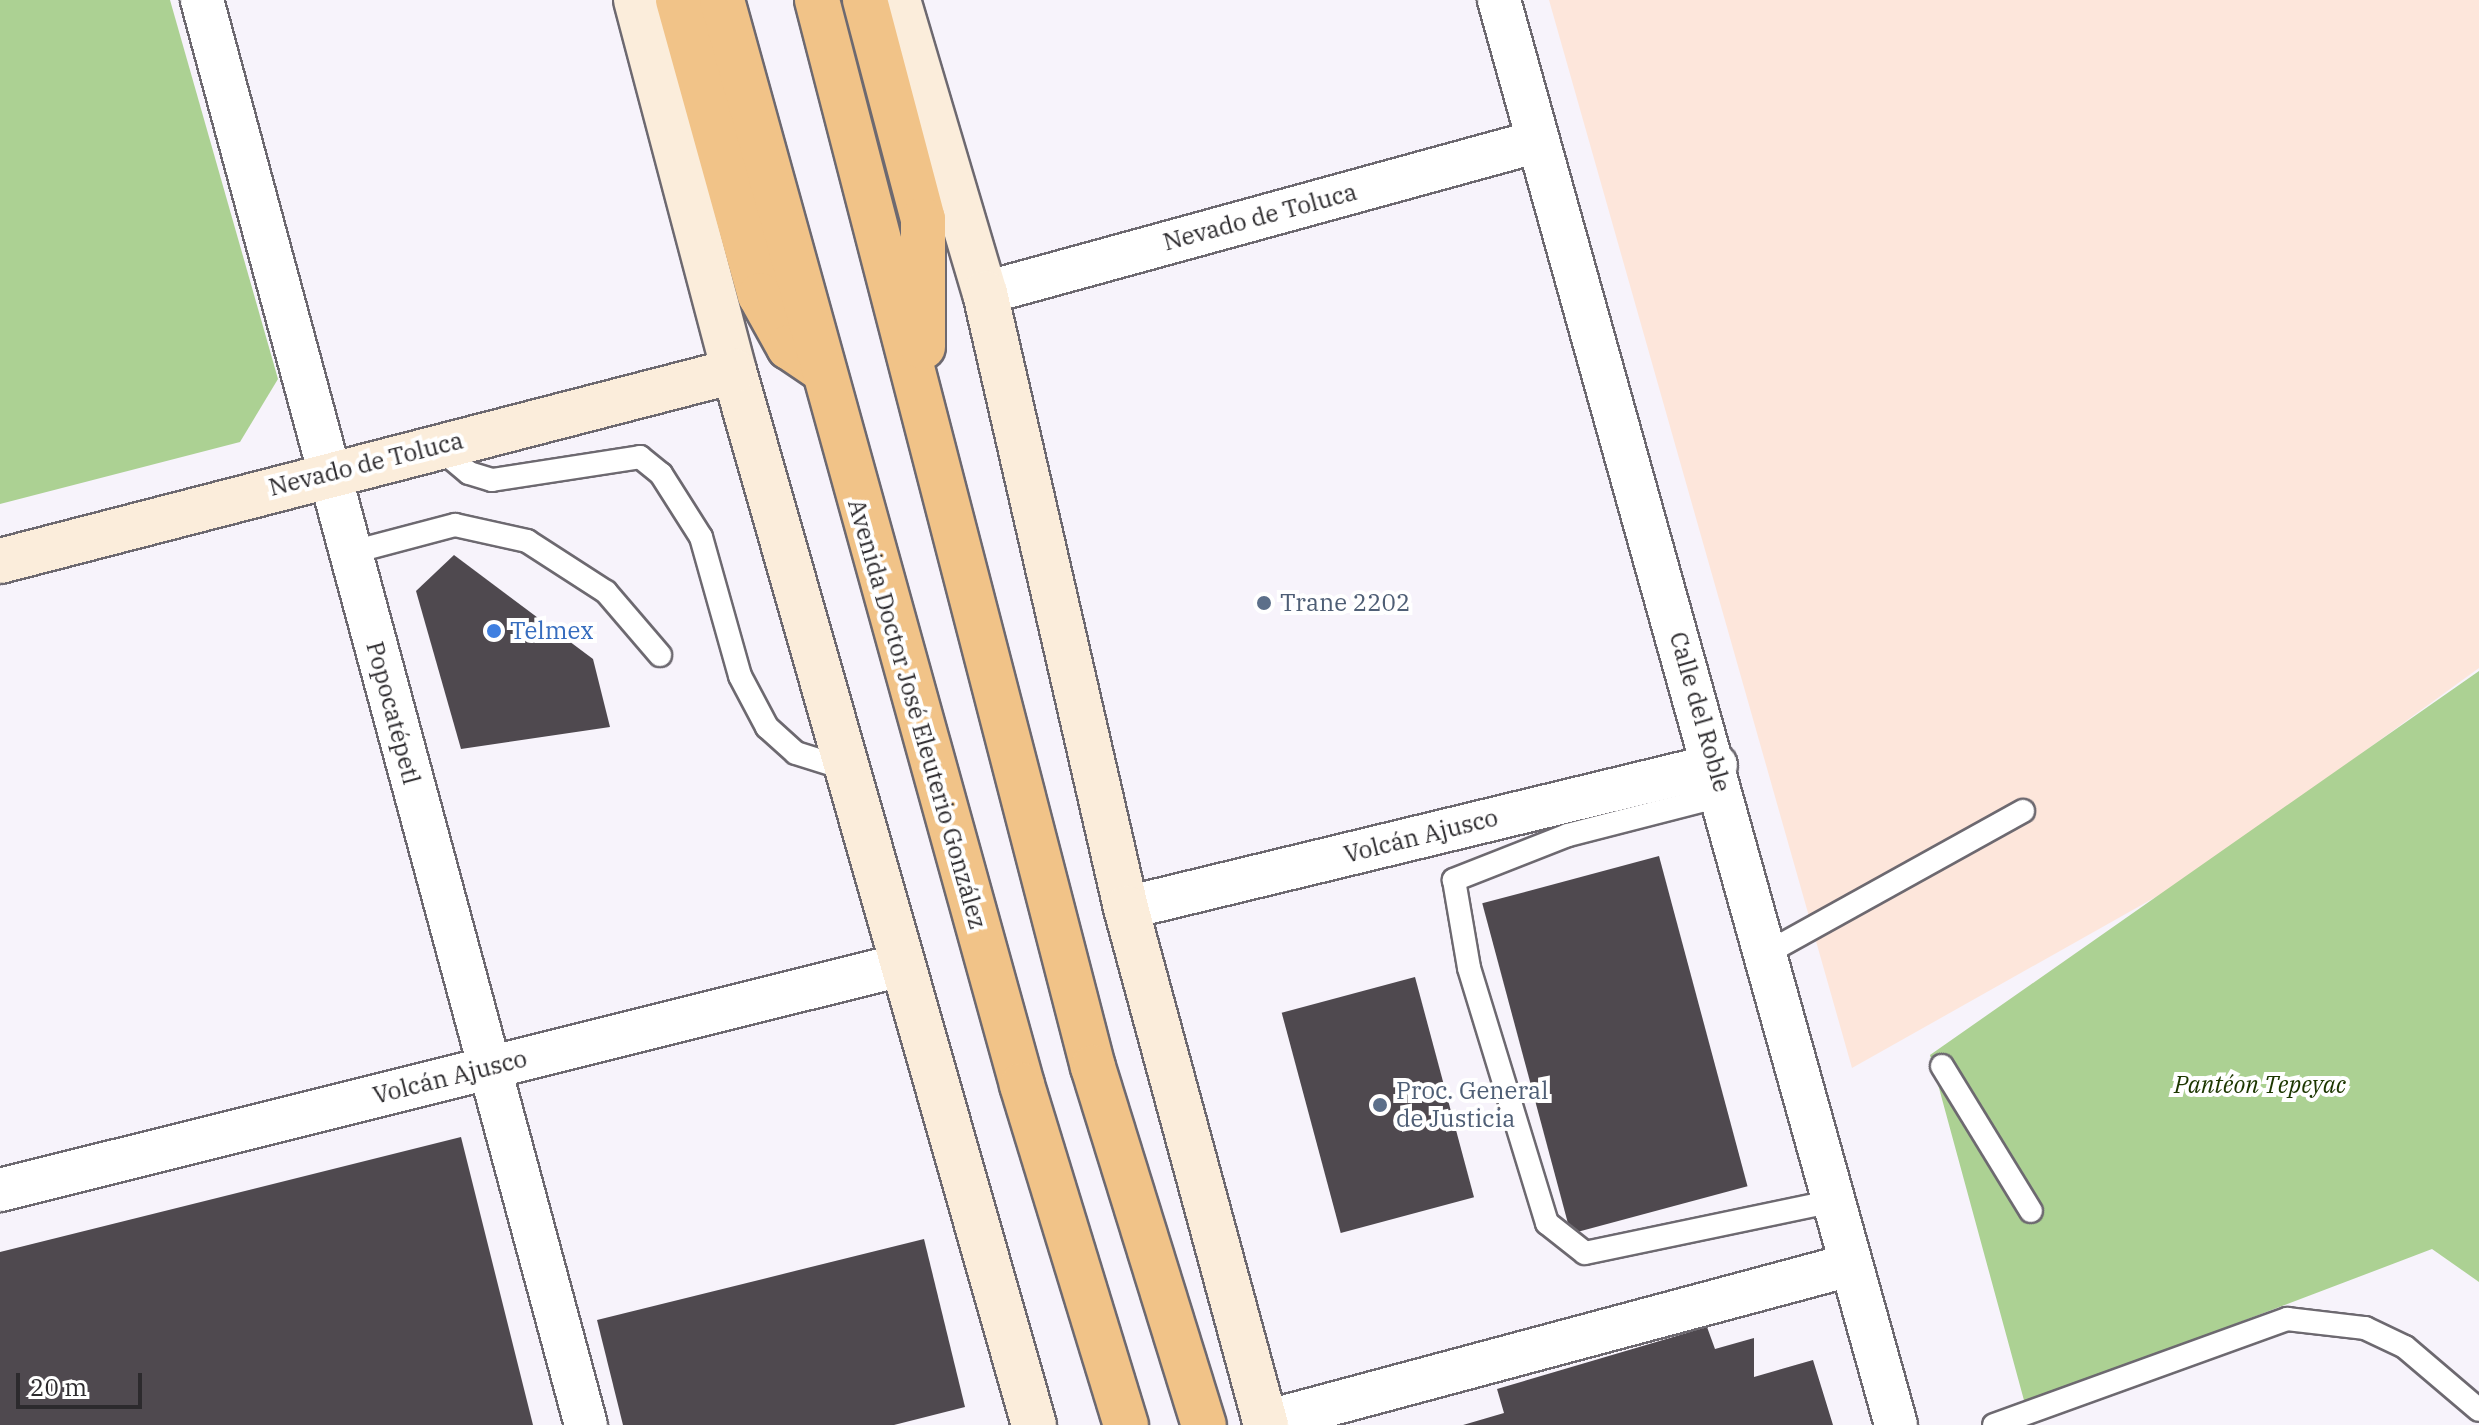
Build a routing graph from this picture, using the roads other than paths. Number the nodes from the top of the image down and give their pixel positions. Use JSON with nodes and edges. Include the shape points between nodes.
{"nodes":[{"id":1,"x":202,"y":0,"type":"edge"},
{"id":2,"x":636,"y":0,"type":"edge"},
{"id":3,"x":678,"y":0,"type":"edge"},
{"id":4,"x":722,"y":0,"type":"edge"},
{"id":5,"x":817,"y":0,"type":"edge"},
{"id":6,"x":865,"y":0,"type":"edge"},
{"id":7,"x":898,"y":0,"type":"edge"},
{"id":8,"x":1499,"y":0,"type":"edge"},
{"id":9,"x":1535,"y":142,"type":"junction"},
{"id":10,"x":985,"y":293,"type":"junction"},
{"id":11,"x":820,"y":368,"type":"junction"},
{"id":12,"x":734,"y":371,"type":"junction"},
{"id":13,"x":919,"y":373,"type":"junction"},
{"id":14,"x":438,"y":447,"type":"junction"},
{"id":15,"x":330,"y":472,"type":"junction"},
{"id":16,"x":349,"y":553,"type":"junction"},
{"id":17,"x":0,"y":561,"type":"edge"},
{"id":18,"x":660,"y":655,"type":"dead end"},
{"id":19,"x":847,"y":769,"type":"junction"},
{"id":20,"x":1720,"y":780,"type":"junction"},
{"id":21,"x":2023,"y":811,"type":"dead end"},
{"id":22,"x":1126,"y":908,"type":"junction"},
{"id":23,"x":1765,"y":954,"type":"junction"},
{"id":24,"x":901,"y":965,"type":"junction"},
{"id":25,"x":1942,"y":1066,"type":"dead end"},
{"id":26,"x":489,"y":1068,"type":"junction"},
{"id":27,"x":0,"y":1190,"type":"edge"},
{"id":28,"x":1833,"y":1201,"type":"junction"},
{"id":29,"x":2031,"y":1211,"type":"dead end"},
{"id":30,"x":1850,"y":1265,"type":"junction"},
{"id":31,"x":2479,"y":1410,"type":"edge"},
{"id":32,"x":1266,"y":1424,"type":"edge"},
{"id":33,"x":586,"y":1425,"type":"edge"},
{"id":34,"x":1034,"y":1425,"type":"edge"},
{"id":35,"x":1126,"y":1425,"type":"edge"},
{"id":36,"x":1204,"y":1425,"type":"edge"},
{"id":37,"x":1896,"y":1425,"type":"edge"},
{"id":38,"x":1994,"y":1425,"type":"edge"}],
"edges":[{"from":1,"to":15,"type":"street","name":"Popocatépetl"},
{"from":2,"to":12,"type":"street"},
{"from":3,"to":11,"type":"highway","via":[[760,295],[789,347]]},
{"from":4,"to":11,"type":"highway","name":"Avenida Doctor José Eleuterio González"},
{"from":5,"to":13,"type":"highway"},
{"from":6,"to":13,"type":"highway","via":[[923,219],[928,318]]},
{"from":7,"to":10,"type":"street"},
{"from":8,"to":9,"type":"street","name":"Calle del Roble"},
{"from":9,"to":10,"type":"street","name":"Nevado de Toluca"},
{"from":9,"to":20,"type":"street","name":"Calle del Roble"},
{"from":10,"to":22,"type":"street"},
{"from":11,"to":35,"type":"highway","name":"Avenida Doctor José Eleuterio González","via":[[1022,1085]]},
{"from":12,"to":14,"type":"street","name":"Nevado de Toluca"},
{"from":12,"to":19,"type":"street"},
{"from":13,"to":36,"type":"highway","via":[[1093,1067]]},
{"from":14,"to":15,"type":"street","name":"Nevado de Toluca"},
{"from":14,"to":19,"type":"lane","via":[[469,473],[492,480],[640,457],[661,474],[701,537],[740,676],[767,727],[796,753]]},
{"from":15,"to":16,"type":"street","name":"Popocatépetl"},
{"from":15,"to":17,"type":"street","name":"Nevado de Toluca"},
{"from":16,"to":18,"type":"lane","via":[[455,525],[527,541],[606,592]]},
{"from":16,"to":26,"type":"street","name":"Popocatépetl"},
{"from":19,"to":24,"type":"street"},
{"from":20,"to":22,"type":"street","name":"Volcán Ajusco"},
{"from":20,"to":23,"type":"street","name":"Calle del Roble"},
{"from":20,"to":28,"type":"lane","via":[[1454,880],[1469,968],[1547,1223],[1585,1253]]},
{"from":21,"to":23,"type":"lane"},
{"from":22,"to":32,"type":"street"},
{"from":23,"to":28,"type":"street","name":"Calle del Roble"},
{"from":24,"to":26,"type":"street","name":"Volcán Ajusco"},
{"from":24,"to":34,"type":"street"},
{"from":25,"to":29,"type":"lane"},
{"from":26,"to":27,"type":"street","name":"Volcán Ajusco"},
{"from":26,"to":33,"type":"street","name":"Popocatépetl"},
{"from":28,"to":30,"type":"street","name":"Calle del Roble"},
{"from":30,"to":32,"type":"street"},
{"from":30,"to":37,"type":"street","name":"Calle del Roble"},
{"from":31,"to":38,"type":"lane","via":[[2405,1347],[2365,1328],[2299,1318],[2224,1339]]}]}
